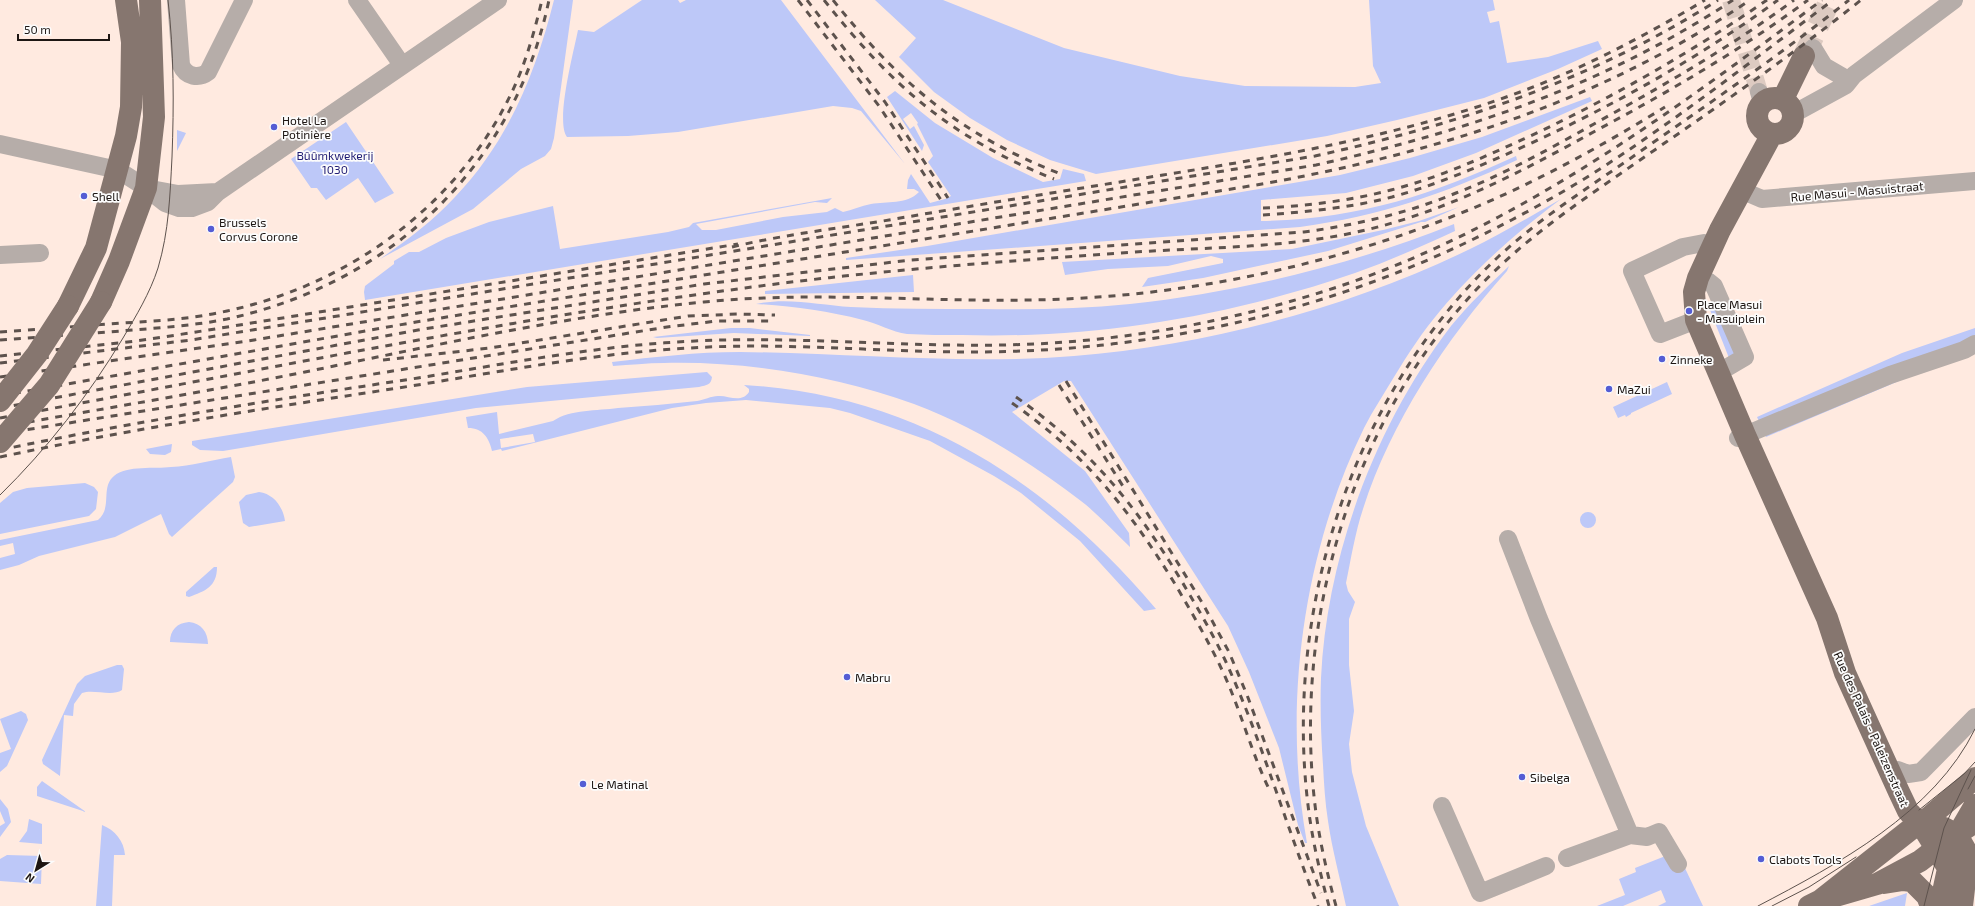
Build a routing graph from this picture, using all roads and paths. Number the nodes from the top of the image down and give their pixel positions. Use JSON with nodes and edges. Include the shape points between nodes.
{"nodes":[{"id":1,"x":126,"y":0,"type":"edge"},
{"id":2,"x":150,"y":0,"type":"edge"},
{"id":3,"x":176,"y":0,"type":"edge"},
{"id":4,"x":244,"y":0,"type":"edge"},
{"id":5,"x":357,"y":0,"type":"edge"},
{"id":6,"x":498,"y":0,"type":"edge"},
{"id":7,"x":1954,"y":0,"type":"edge"},
{"id":8,"x":479,"y":7,"type":"edge"},
{"id":9,"x":1808,"y":52,"type":"joint"},
{"id":10,"x":402,"y":65,"type":"junction"},
{"id":11,"x":1848,"y":76,"type":"junction"},
{"id":12,"x":1789,"y":106,"type":"junction"},
{"id":13,"x":1766,"y":130,"type":"junction"},
{"id":14,"x":0,"y":144,"type":"edge"},
{"id":15,"x":118,"y":170,"type":"junction"},
{"id":16,"x":1739,"y":181,"type":"junction"},
{"id":17,"x":1975,"y":181,"type":"edge"},
{"id":18,"x":146,"y":188,"type":"junction"},
{"id":19,"x":1704,"y":243,"type":"junction"},
{"id":20,"x":40,"y":254,"type":"dead end"},
{"id":21,"x":0,"y":255,"type":"edge"},
{"id":22,"x":1698,"y":278,"type":"junction"},
{"id":23,"x":1696,"y":320,"type":"junction"},
{"id":24,"x":1975,"y":344,"type":"edge"},
{"id":25,"x":1717,"y":370,"type":"junction"},
{"id":26,"x":0,"y":401,"type":"edge"},
{"id":27,"x":1741,"y":437,"type":"junction"},
{"id":28,"x":0,"y":442,"type":"edge"},
{"id":29,"x":1508,"y":539,"type":"dead end"},
{"id":30,"x":1827,"y":618,"type":"junction"},
{"id":31,"x":1969,"y":724,"type":"edge"},
{"id":32,"x":1898,"y":770,"type":"junction"},
{"id":33,"x":1975,"y":778,"type":"edge"},
{"id":34,"x":1975,"y":805,"type":"edge"},
{"id":35,"x":1442,"y":806,"type":"dead end"},
{"id":36,"x":1975,"y":822,"type":"edge"},
{"id":37,"x":1916,"y":829,"type":"junction"},
{"id":38,"x":1630,"y":835,"type":"junction"},
{"id":39,"x":1957,"y":835,"type":"junction"},
{"id":40,"x":1936,"y":849,"type":"junction"},
{"id":41,"x":1567,"y":858,"type":"dead end"},
{"id":42,"x":1678,"y":864,"type":"dead end"},
{"id":43,"x":1546,"y":866,"type":"dead end"},
{"id":44,"x":1948,"y":868,"type":"junction"},
{"id":45,"x":1975,"y":876,"type":"edge"},
{"id":46,"x":1876,"y":884,"type":"junction"},
{"id":47,"x":1845,"y":893,"type":"junction"},
{"id":48,"x":1815,"y":903,"type":"edge"},
{"id":49,"x":1962,"y":903,"type":"edge"},
{"id":50,"x":1931,"y":906,"type":"edge"},
{"id":51,"x":1940,"y":906,"type":"edge"}],
"edges":[{"from":1,"to":15,"type":"main road","via":[[132,42],[131,107]]},
{"from":2,"to":18,"type":"main road","via":[[154,117]]},
{"from":3,"to":4,"type":"street","via":[[180,61],[182,69],[187,74],[195,76],[208,72]]},
{"from":5,"to":10,"type":"street"},
{"from":6,"to":8,"type":"street"},
{"from":7,"to":11,"type":"street"},
{"from":8,"to":10,"type":"street"},
{"from":9,"to":11,"type":"street","via":[[1824,66]]},
{"from":9,"to":12,"type":"main road"},
{"from":10,"to":18,"type":"street","via":[[218,192],[208,202],[192,208],[179,208],[165,203]]},
{"from":11,"to":12,"type":"street","via":[[1846,85]]},
{"from":12,"to":13,"type":"main road","via":[[1793,119],[1788,129],[1783,132]]},
{"from":12,"to":13,"type":"main road","via":[[1776,97],[1760,97],[1757,118]]},
{"from":13,"to":16,"type":"main road","name":"Rue des Palais - Paleizenstraat","via":[[1753,171]]},
{"from":14,"to":15,"type":"street"},
{"from":15,"to":18,"type":"street"},
{"from":15,"to":26,"type":"main road","bridge":true,"via":[[96,248],[68,306],[37,354]]},
{"from":16,"to":17,"type":"street","name":"Rue Masui - Masuistraat","via":[[1762,199]]},
{"from":16,"to":19,"type":"main road","name":"Rue des Palais - Paleizenstraat"},
{"from":16,"to":22,"type":"main road","name":"Rue des Palais - Paleizenstraat"},
{"from":18,"to":28,"type":"main road","bridge":true,"via":[[101,302],[49,385]]},
{"from":19,"to":22,"type":"main road","name":"Rue des Palais - Paleizenstraat","via":[[1697,268]]},
{"from":19,"to":23,"type":"street","via":[[1682,247],[1632,271],[1660,334]]},
{"from":20,"to":21,"type":"street"},
{"from":22,"to":23,"type":"main road","name":"Rue des Palais - Paleizenstraat","via":[[1694,292]]},
{"from":22,"to":25,"type":"street","via":[[1714,286],[1745,357]]},
{"from":23,"to":25,"type":"main road","name":"Rue des Palais - Paleizenstraat"},
{"from":24,"to":27,"type":"street","via":[[1890,375]]},
{"from":25,"to":27,"type":"main road","name":"Rue des Palais - Paleizenstraat"},
{"from":27,"to":30,"type":"main road","name":"Rue des Palais - Paleizenstraat"},
{"from":29,"to":38,"type":"street"},
{"from":30,"to":32,"type":"main road","name":"Rue des Palais - Paleizenstraat","via":[[1836,632]]},
{"from":30,"to":37,"type":"main road","name":"Rue des Palais - Paleizenstraat","via":[[1845,673]]},
{"from":31,"to":32,"type":"street","via":[[1921,772],[1908,774]]},
{"from":32,"to":37,"type":"main road","name":"Rue des Palais - Paleizenstraat","via":[[1922,807]]},
{"from":33,"to":37,"type":"main road"},
{"from":34,"to":39,"type":"main road"},
{"from":35,"to":43,"type":"street","via":[[1480,893]]},
{"from":36,"to":39,"type":"main road"},
{"from":37,"to":39,"type":"main road","via":[[1926,823]]},
{"from":37,"to":40,"type":"main road"},
{"from":37,"to":47,"type":"main road","via":[[1917,843],[1850,886]]},
{"from":37,"to":48,"type":"main road"},
{"from":38,"to":41,"type":"street"},
{"from":38,"to":42,"type":"street","via":[[1647,837],[1659,832]]},
{"from":39,"to":40,"type":"main road"},
{"from":39,"to":44,"type":"main road"},
{"from":39,"to":49,"type":"main road","via":[[1968,854]]},
{"from":40,"to":44,"type":"main road"},
{"from":40,"to":46,"type":"main road","via":[[1920,861]]},
{"from":44,"to":51,"type":"main road"},
{"from":45,"to":49,"type":"main road"},
{"from":46,"to":47,"type":"main road"},
{"from":46,"to":50,"type":"main road","via":[[1912,881],[1927,896]]},
{"from":47,"to":48,"type":"main road"}]}
